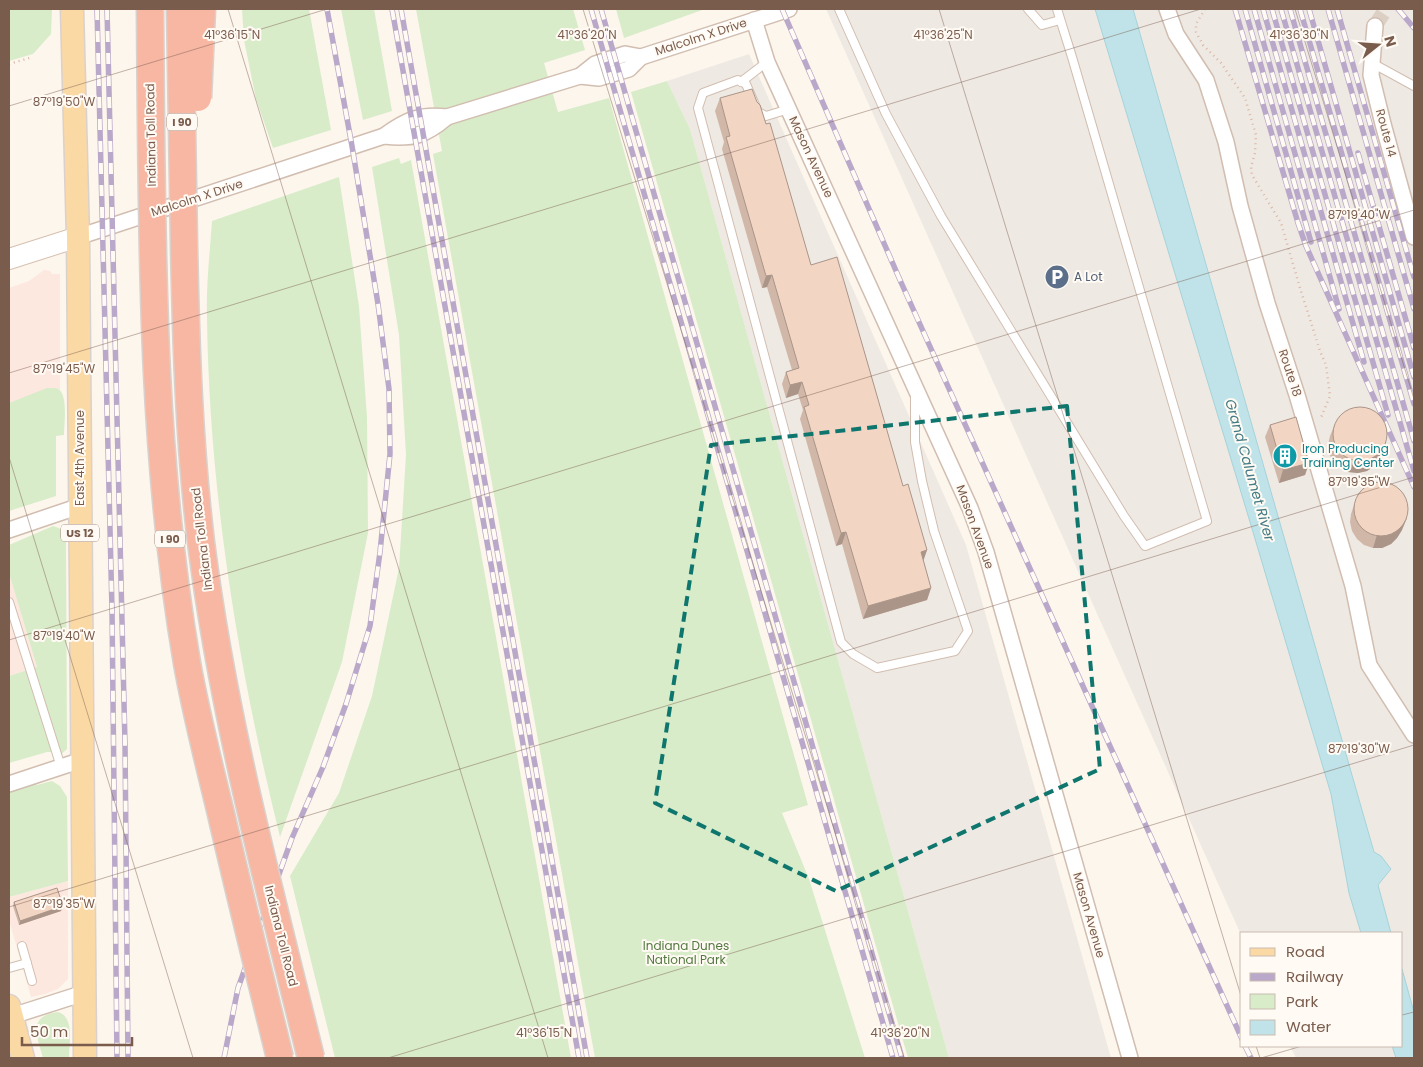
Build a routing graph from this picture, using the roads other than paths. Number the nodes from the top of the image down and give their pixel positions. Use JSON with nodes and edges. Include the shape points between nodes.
{"nodes":[{"id":1,"x":72,"y":9,"type":"edge"},
{"id":2,"x":132,"y":9,"type":"edge"},
{"id":3,"x":150,"y":9,"type":"edge"},
{"id":4,"x":180,"y":9,"type":"edge"},
{"id":5,"x":202,"y":9,"type":"edge"},
{"id":6,"x":789,"y":9,"type":"edge"},
{"id":7,"x":839,"y":9,"type":"edge"},
{"id":8,"x":1028,"y":9,"type":"edge"},
{"id":9,"x":1057,"y":9,"type":"edge"},
{"id":10,"x":1167,"y":9,"type":"edge"},
{"id":11,"x":754,"y":20,"type":"junction"},
{"id":12,"x":1060,"y":20,"type":"junction"},
{"id":13,"x":1375,"y":26,"type":"tunnel mouth"},
{"id":14,"x":767,"y":62,"type":"junction"},
{"id":15,"x":1372,"y":63,"type":"junction"},
{"id":16,"x":741,"y":82,"type":"junction"},
{"id":17,"x":1414,"y":86,"type":"edge"},
{"id":18,"x":789,"y":109,"type":"junction"},
{"id":19,"x":184,"y":236,"type":"junction"},
{"id":20,"x":78,"y":237,"type":"junction"},
{"id":21,"x":1414,"y":237,"type":"edge"},
{"id":22,"x":152,"y":247,"type":"junction"},
{"id":23,"x":9,"y":259,"type":"edge"},
{"id":24,"x":915,"y":385,"type":"junction"},
{"id":25,"x":80,"y":506,"type":"junction"},
{"id":26,"x":9,"y":530,"type":"edge"},
{"id":27,"x":9,"y":602,"type":"edge"},
{"id":28,"x":1414,"y":735,"type":"edge"},
{"id":29,"x":82,"y":760,"type":"junction"},
{"id":30,"x":61,"y":767,"type":"junction"},
{"id":31,"x":9,"y":784,"type":"edge"},
{"id":32,"x":22,"y":946,"type":"dead end"},
{"id":33,"x":27,"y":963,"type":"junction"},
{"id":34,"x":9,"y":968,"type":"edge"},
{"id":35,"x":32,"y":981,"type":"dead end"},
{"id":36,"x":84,"y":993,"type":"junction"},
{"id":37,"x":10,"y":1013,"type":"edge"},
{"id":38,"x":20,"y":1054,"type":"edge"},
{"id":39,"x":85,"y":1058,"type":"edge"},
{"id":40,"x":280,"y":1058,"type":"edge"},
{"id":41,"x":311,"y":1058,"type":"edge"},
{"id":42,"x":1130,"y":1058,"type":"edge"}],
"edges":[{"from":1,"to":20,"type":"main road","name":"East 4th Avenue","number":"US 12"},
{"from":2,"to":22,"type":"highway","bridge":true,"via":[[135,81]]},
{"from":3,"to":22,"type":"highway","name":"Indiana Toll Road","number":"I 90","bridge":true},
{"from":4,"to":19,"type":"highway","name":"Indiana Toll Road","number":"I 90","bridge":true},
{"from":5,"to":19,"type":"highway","bridge":true,"via":[[198,95]]},
{"from":6,"to":11,"type":"street","name":"Malcolm X Drive"},
{"from":7,"to":12,"type":"lane","via":[[886,114],[941,216],[1145,546],[1206,521]]},
{"from":8,"to":12,"type":"lane","via":[[1042,25]]},
{"from":9,"to":12,"type":"lane"},
{"from":10,"to":28,"type":"street","name":"Route 18","via":[[1176,34],[1206,80],[1220,124],[1240,206],[1352,586],[1369,665]]},
{"from":11,"to":14,"type":"street","name":"Mason Avenue"},
{"from":11,"to":20,"type":"street","name":"Malcolm X Drive","via":[[641,57],[629,69],[614,74],[599,78],[580,76],[447,117],[432,130],[406,138],[384,136]]},
{"from":13,"to":15,"type":"street","name":"Route 14"},
{"from":14,"to":16,"type":"lane"},
{"from":14,"to":18,"type":"street","name":"Mason Avenue"},
{"from":15,"to":17,"type":"lane"},
{"from":15,"to":21,"type":"street","name":"Route 14","via":[[1371,75]]},
{"from":16,"to":18,"type":"lane","via":[[746,84],[758,112],[766,116]]},
{"from":16,"to":24,"type":"lane","via":[[738,80],[703,94],[698,108],[841,642],[852,654],[877,668],[955,651],[968,631],[934,531],[922,481],[915,442]]},
{"from":18,"to":24,"type":"street","name":"Mason Avenue"},
{"from":19,"to":41,"type":"highway","name":"Indiana Toll Road","number":"I 90","bridge":true,"via":[[186,354],[192,445],[201,541],[218,658]]},
{"from":20,"to":23,"type":"street","name":"Malcolm X Drive"},
{"from":20,"to":25,"type":"main road","name":"East 4th Avenue","number":"US 12"},
{"from":22,"to":40,"type":"highway","name":"Indiana Toll Road","number":"I 90","bridge":true,"via":[[161,447],[187,664]]},
{"from":24,"to":42,"type":"street","name":"Mason Avenue","via":[[986,552]]},
{"from":25,"to":26,"type":"street"},
{"from":25,"to":29,"type":"main road","name":"East 4th Avenue","number":"US 12"},
{"from":27,"to":30,"type":"lane"},
{"from":29,"to":30,"type":"street"},
{"from":29,"to":36,"type":"main road","name":"East 4th Avenue","number":"US 12"},
{"from":30,"to":31,"type":"street"},
{"from":32,"to":33,"type":"lane"},
{"from":33,"to":34,"type":"lane"},
{"from":33,"to":35,"type":"lane"},
{"from":36,"to":37,"type":"street"},
{"from":36,"to":39,"type":"main road","name":"East 4th Avenue","number":"US 12"},
{"from":37,"to":38,"type":"main road"}]}
